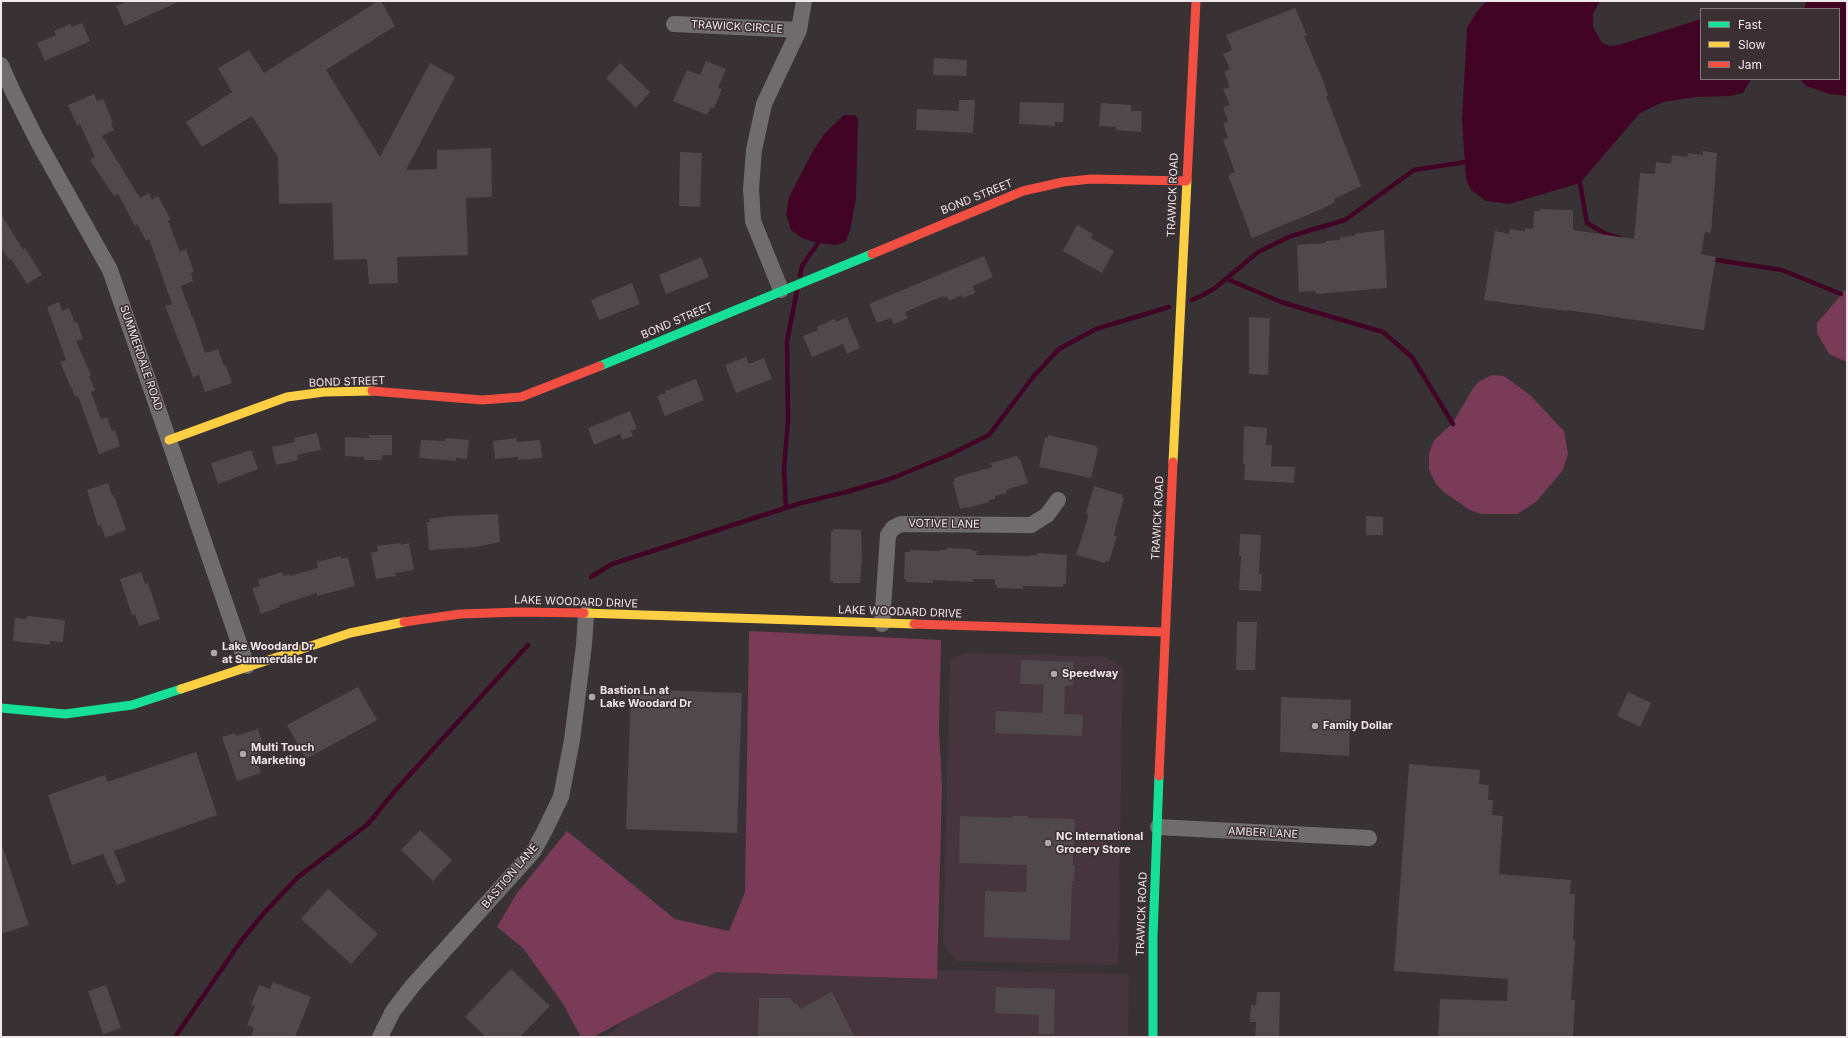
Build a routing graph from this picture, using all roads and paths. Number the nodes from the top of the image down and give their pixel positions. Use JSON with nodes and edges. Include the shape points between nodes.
{"nodes":[{"id":1,"x":804,"y":1,"type":"edge"},
{"id":2,"x":1196,"y":1,"type":"edge"},
{"id":3,"x":674,"y":24,"type":"dead end"},
{"id":4,"x":799,"y":30,"type":"junction"},
{"id":5,"x":1,"y":65,"type":"edge"},
{"id":6,"x":1186,"y":181,"type":"junction"},
{"id":7,"x":781,"y":290,"type":"junction"},
{"id":8,"x":169,"y":440,"type":"junction"},
{"id":9,"x":1058,"y":500,"type":"dead end"},
{"id":10,"x":586,"y":614,"type":"junction"},
{"id":11,"x":882,"y":624,"type":"junction"},
{"id":12,"x":1164,"y":632,"type":"junction"},
{"id":13,"x":247,"y":666,"type":"junction"},
{"id":14,"x":1,"y":708,"type":"edge"},
{"id":15,"x":1158,"y":828,"type":"junction"},
{"id":16,"x":1369,"y":838,"type":"dead end"},
{"id":17,"x":380,"y":1037,"type":"edge"},
{"id":18,"x":1153,"y":1037,"type":"edge"}],
"edges":[{"from":1,"to":4,"type":"street"},
{"from":2,"to":6,"type":"street","name":"TRAWICK ROAD"},
{"from":3,"to":4,"type":"street","name":"TRAWICK CIRCLE"},
{"from":4,"to":7,"type":"street","via":[[764,104],[754,150],[751,189],[753,221]]},
{"from":5,"to":8,"type":"street","name":"SUMMERDALE ROAD","via":[[37,140],[110,270]]},
{"from":6,"to":7,"type":"street","name":"BOND STREET","via":[[1091,179],[1024,191]]},
{"from":6,"to":12,"type":"street","name":"TRAWICK ROAD"},
{"from":7,"to":8,"type":"street","name":"BOND STREET","via":[[521,397],[482,400],[369,391],[324,392],[287,397]]},
{"from":8,"to":13,"type":"street","name":"SUMMERDALE ROAD"},
{"from":9,"to":11,"type":"street","name":"VOTIVE LANE","via":[[1047,515],[1031,525],[901,524],[893,528],[888,535]]},
{"from":10,"to":11,"type":"street","name":"LAKE WOODARD DRIVE"},
{"from":10,"to":13,"type":"street","name":"LAKE WOODARD DRIVE","via":[[498,612],[422,618],[350,634]]},
{"from":10,"to":17,"type":"street","name":"BASTION LANE","via":[[572,740],[561,797],[544,832],[533,852],[414,984],[393,1011]]},
{"from":11,"to":12,"type":"street","name":"LAKE WOODARD DRIVE"},
{"from":12,"to":15,"type":"street","name":"TRAWICK ROAD"},
{"from":13,"to":14,"type":"street","name":"LAKE WOODARD DRIVE","via":[[132,705],[65,714]]},
{"from":15,"to":16,"type":"street","name":"AMBER LANE"},
{"from":15,"to":18,"type":"street","name":"TRAWICK ROAD","via":[[1153,936]]}]}
